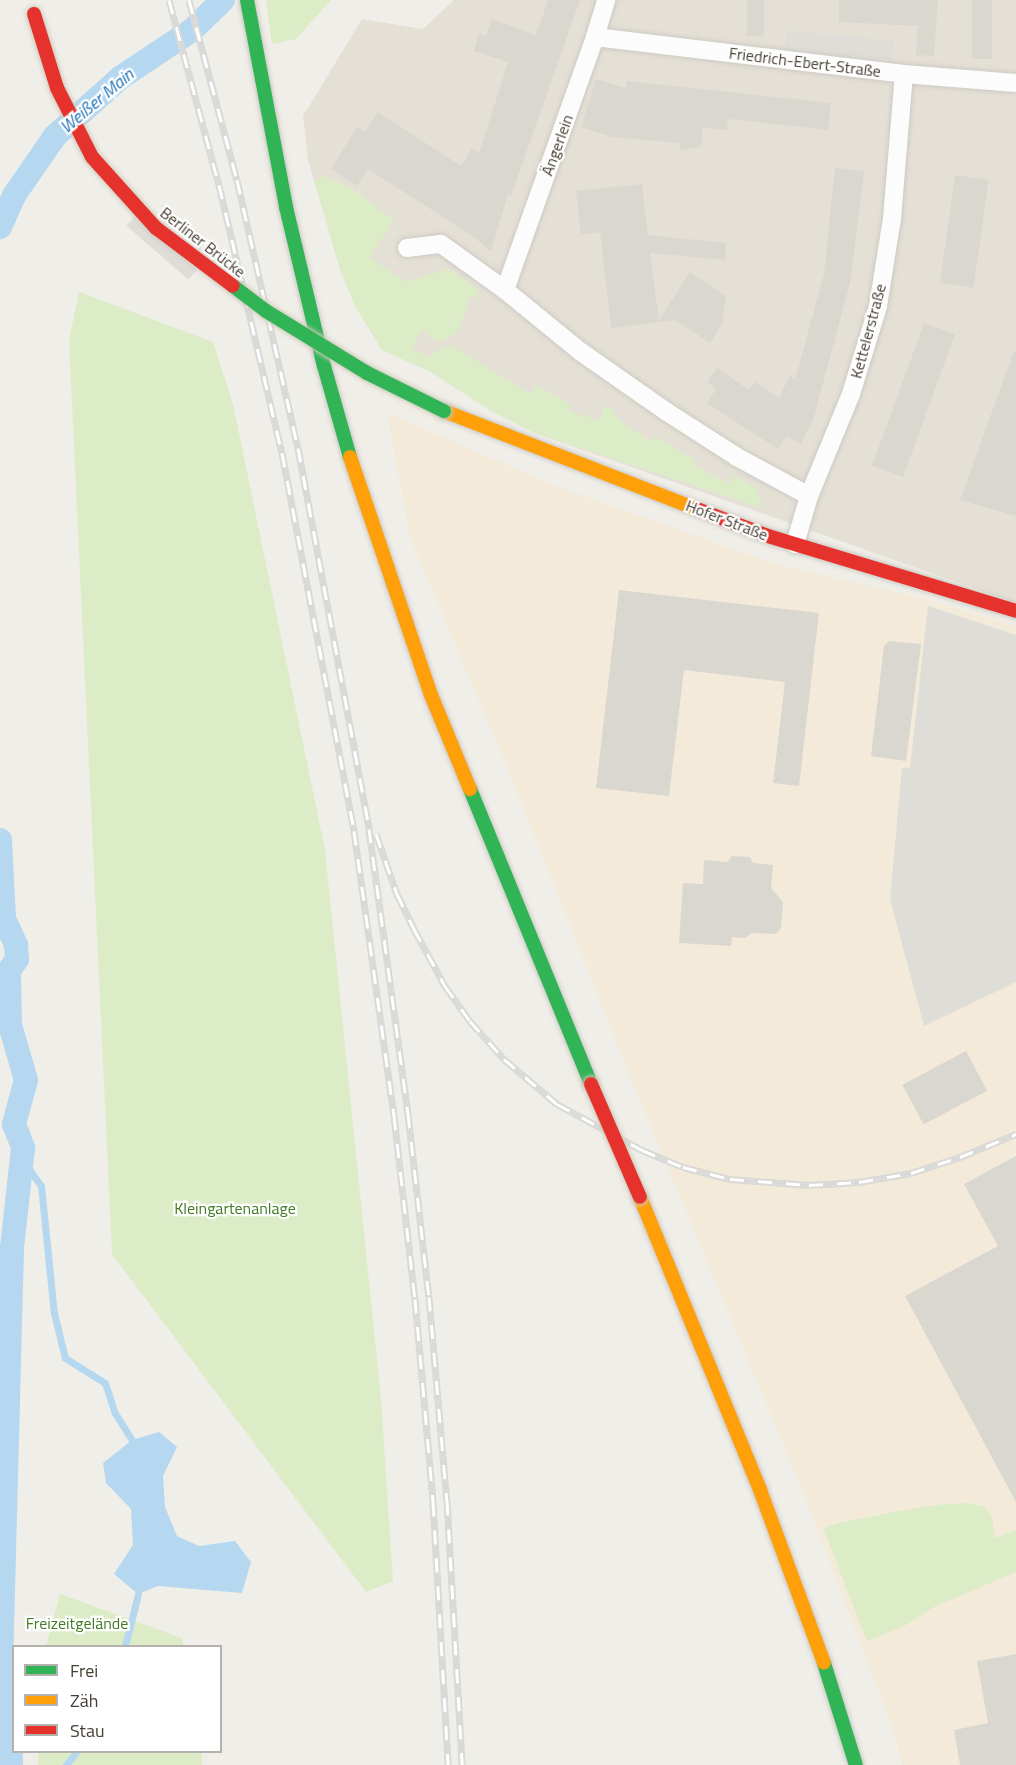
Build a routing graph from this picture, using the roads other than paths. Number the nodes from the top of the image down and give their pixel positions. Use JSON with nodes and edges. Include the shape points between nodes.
{"nodes":[{"id":1,"x":247,"y":0,"type":"edge"},
{"id":2,"x":606,"y":0,"type":"edge"},
{"id":3,"x":33,"y":7,"type":"edge"},
{"id":4,"x":595,"y":37,"type":"junction"},
{"id":5,"x":904,"y":74,"type":"junction"},
{"id":6,"x":1016,"y":83,"type":"edge"},
{"id":7,"x":407,"y":248,"type":"dead end"},
{"id":8,"x":505,"y":290,"type":"junction"},
{"id":9,"x":444,"y":411,"type":"joint"},
{"id":10,"x":809,"y":496,"type":"junction"},
{"id":11,"x":795,"y":544,"type":"junction"},
{"id":12,"x":1016,"y":611,"type":"edge"},
{"id":13,"x":856,"y":1765,"type":"edge"}],
"edges":[{"from":1,"to":13,"type":"main road","bridge":true,"via":[[305,286],[353,468],[431,695],[760,1490]]},
{"from":2,"to":4,"type":"street","name":"Ängerlein"},
{"from":3,"to":9,"type":"main road","name":"Berliner Brücke","bridge":true,"via":[[57,88],[92,157],[156,228],[266,311],[367,373]]},
{"from":4,"to":5,"type":"street","name":"Friedrich-Ebert-Straße"},
{"from":4,"to":8,"type":"street","name":"Ängerlein"},
{"from":5,"to":6,"type":"street","name":"Friedrich-Ebert-Straße"},
{"from":5,"to":10,"type":"street","name":"Kettelerstraße","via":[[892,219],[878,306],[851,394]]},
{"from":7,"to":8,"type":"street","via":[[441,244]]},
{"from":8,"to":10,"type":"street","via":[[581,352],[667,412],[737,457]]},
{"from":9,"to":11,"type":"main road","name":"Hofer Straße"},
{"from":10,"to":11,"type":"street","name":"Kettelerstraße"},
{"from":11,"to":12,"type":"main road","name":"Hofer Straße"}]}
